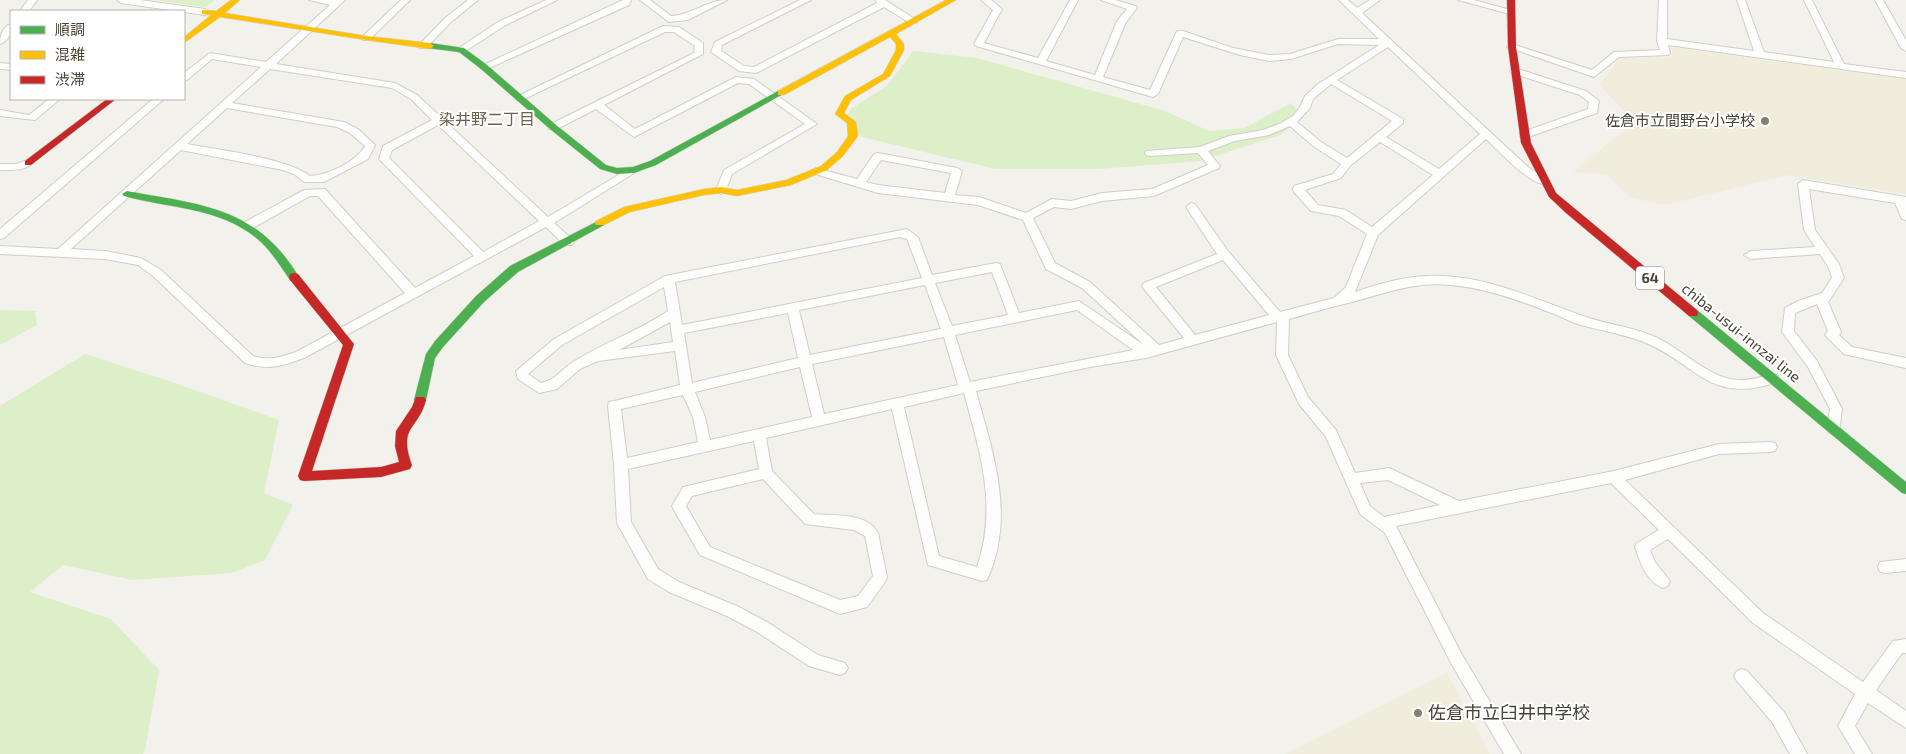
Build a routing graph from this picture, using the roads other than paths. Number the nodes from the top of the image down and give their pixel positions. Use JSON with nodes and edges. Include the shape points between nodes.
{"nodes":[{"id":1,"x":33,"y":0,"type":"edge"},
{"id":2,"x":121,"y":0,"type":"edge"},
{"id":3,"x":221,"y":0,"type":"edge"},
{"id":4,"x":236,"y":0,"type":"edge"},
{"id":5,"x":312,"y":0,"type":"edge"},
{"id":6,"x":406,"y":0,"type":"edge"},
{"id":7,"x":474,"y":0,"type":"edge"},
{"id":8,"x":553,"y":0,"type":"edge"},
{"id":9,"x":627,"y":0,"type":"edge"},
{"id":10,"x":644,"y":0,"type":"edge"},
{"id":11,"x":723,"y":0,"type":"edge"},
{"id":12,"x":806,"y":0,"type":"edge"},
{"id":13,"x":952,"y":0,"type":"edge"},
{"id":14,"x":985,"y":0,"type":"edge"},
{"id":15,"x":1074,"y":0,"type":"edge"},
{"id":16,"x":1105,"y":0,"type":"edge"},
{"id":17,"x":1343,"y":0,"type":"edge"},
{"id":18,"x":1376,"y":0,"type":"edge"},
{"id":19,"x":1462,"y":0,"type":"edge"},
{"id":20,"x":1663,"y":0,"type":"edge"},
{"id":21,"x":1741,"y":0,"type":"edge"},
{"id":22,"x":1808,"y":0,"type":"edge"},
{"id":23,"x":1879,"y":0,"type":"edge"},
{"id":24,"x":339,"y":2,"type":"edge"},
{"id":25,"x":882,"y":2,"type":"edge"},
{"id":26,"x":1510,"y":6,"type":"edge"},
{"id":27,"x":25,"y":10,"type":"edge"},
{"id":28,"x":211,"y":13,"type":"junction"},
{"id":29,"x":1356,"y":13,"type":"junction"},
{"id":30,"x":913,"y":21,"type":"junction"},
{"id":31,"x":10,"y":29,"type":"edge"},
{"id":32,"x":185,"y":29,"type":"edge"},
{"id":33,"x":309,"y":29,"type":"junction"},
{"id":34,"x":891,"y":33,"type":"junction"},
{"id":35,"x":366,"y":38,"type":"junction"},
{"id":36,"x":185,"y":40,"type":"edge"},
{"id":37,"x":1662,"y":41,"type":"junction"},
{"id":38,"x":0,"y":42,"type":"edge"},
{"id":39,"x":1388,"y":43,"type":"junction"},
{"id":40,"x":423,"y":46,"type":"junction"},
{"id":41,"x":1512,"y":47,"type":"junction"},
{"id":42,"x":1906,"y":48,"type":"edge"},
{"id":43,"x":461,"y":50,"type":"junction"},
{"id":44,"x":1760,"y":54,"type":"junction"},
{"id":45,"x":1041,"y":61,"type":"junction"},
{"id":46,"x":269,"y":65,"type":"junction"},
{"id":47,"x":1840,"y":66,"type":"junction"},
{"id":48,"x":484,"y":67,"type":"junction"},
{"id":49,"x":1515,"y":71,"type":"junction"},
{"id":50,"x":1906,"y":75,"type":"edge"},
{"id":51,"x":185,"y":77,"type":"edge"},
{"id":52,"x":1098,"y":78,"type":"junction"},
{"id":53,"x":1330,"y":80,"type":"junction"},
{"id":54,"x":774,"y":96,"type":"junction"},
{"id":55,"x":519,"y":98,"type":"junction"},
{"id":56,"x":54,"y":100,"type":"edge"},
{"id":57,"x":101,"y":100,"type":"edge"},
{"id":58,"x":111,"y":100,"type":"edge"},
{"id":59,"x":158,"y":100,"type":"edge"},
{"id":60,"x":226,"y":105,"type":"junction"},
{"id":61,"x":597,"y":105,"type":"junction"},
{"id":62,"x":0,"y":113,"type":"edge"},
{"id":63,"x":439,"y":120,"type":"junction"},
{"id":64,"x":1291,"y":122,"type":"junction"},
{"id":65,"x":553,"y":127,"type":"junction"},
{"id":66,"x":1486,"y":134,"type":"junction"},
{"id":67,"x":1524,"y":135,"type":"junction"},
{"id":68,"x":1379,"y":138,"type":"junction"},
{"id":69,"x":180,"y":146,"type":"junction"},
{"id":70,"x":1201,"y":150,"type":"junction"},
{"id":71,"x":1150,"y":153,"type":"dead end"},
{"id":72,"x":28,"y":163,"type":"junction"},
{"id":73,"x":1347,"y":163,"type":"junction"},
{"id":74,"x":0,"y":167,"type":"edge"},
{"id":75,"x":634,"y":170,"type":"junction"},
{"id":76,"x":816,"y":171,"type":"junction"},
{"id":77,"x":1441,"y":175,"type":"junction"},
{"id":78,"x":1544,"y":182,"type":"junction"},
{"id":79,"x":858,"y":184,"type":"junction"},
{"id":80,"x":720,"y":190,"type":"junction"},
{"id":81,"x":127,"y":194,"type":"junction"},
{"id":82,"x":949,"y":197,"type":"junction"},
{"id":83,"x":1902,"y":201,"type":"edge"},
{"id":84,"x":1191,"y":207,"type":"dead end"},
{"id":85,"x":1906,"y":216,"type":"edge"},
{"id":86,"x":1026,"y":217,"type":"junction"},
{"id":87,"x":547,"y":222,"type":"junction"},
{"id":88,"x":247,"y":226,"type":"junction"},
{"id":89,"x":1374,"y":233,"type":"junction"},
{"id":90,"x":0,"y":235,"type":"edge"},
{"id":91,"x":568,"y":242,"type":"junction"},
{"id":92,"x":0,"y":250,"type":"edge"},
{"id":93,"x":1824,"y":250,"type":"junction"},
{"id":94,"x":62,"y":252,"type":"junction"},
{"id":95,"x":1225,"y":255,"type":"junction"},
{"id":96,"x":1750,"y":256,"type":"dead end"},
{"id":97,"x":481,"y":257,"type":"junction"},
{"id":98,"x":669,"y":279,"type":"junction"},
{"id":99,"x":929,"y":281,"type":"junction"},
{"id":100,"x":413,"y":294,"type":"junction"},
{"id":101,"x":1826,"y":296,"type":"junction"},
{"id":102,"x":1338,"y":301,"type":"junction"},
{"id":103,"x":793,"y":308,"type":"junction"},
{"id":104,"x":675,"y":313,"type":"junction"},
{"id":105,"x":1280,"y":316,"type":"junction"},
{"id":106,"x":1015,"y":318,"type":"junction"},
{"id":107,"x":678,"y":330,"type":"junction"},
{"id":108,"x":948,"y":331,"type":"junction"},
{"id":109,"x":341,"y":334,"type":"junction"},
{"id":110,"x":1192,"y":340,"type":"junction"},
{"id":111,"x":680,"y":346,"type":"junction"},
{"id":112,"x":1152,"y":351,"type":"junction"},
{"id":113,"x":595,"y":358,"type":"junction"},
{"id":114,"x":805,"y":361,"type":"junction"},
{"id":115,"x":1906,"y":363,"type":"edge"},
{"id":116,"x":1774,"y":379,"type":"junction"},
{"id":117,"x":967,"y":387,"type":"junction"},
{"id":118,"x":687,"y":389,"type":"junction"},
{"id":119,"x":897,"y":403,"type":"junction"},
{"id":120,"x":819,"y":421,"type":"junction"},
{"id":121,"x":1834,"y":429,"type":"junction"},
{"id":122,"x":759,"y":434,"type":"junction"},
{"id":123,"x":705,"y":446,"type":"junction"},
{"id":124,"x":1770,"y":447,"type":"dead end"},
{"id":125,"x":621,"y":466,"type":"junction"},
{"id":126,"x":766,"y":473,"type":"junction"},
{"id":127,"x":1614,"y":477,"type":"junction"},
{"id":128,"x":1351,"y":479,"type":"junction"},
{"id":129,"x":1906,"y":489,"type":"edge"},
{"id":130,"x":1458,"y":507,"type":"junction"},
{"id":131,"x":1382,"y":523,"type":"junction"},
{"id":132,"x":1670,"y":532,"type":"junction"},
{"id":133,"x":1906,"y":566,"type":"edge"},
{"id":134,"x":1885,"y":568,"type":"dead end"},
{"id":135,"x":1663,"y":581,"type":"dead end"},
{"id":136,"x":1906,"y":646,"type":"edge"},
{"id":137,"x":840,"y":668,"type":"dead end"},
{"id":138,"x":1742,"y":676,"type":"dead end"},
{"id":139,"x":1866,"y":692,"type":"junction"},
{"id":140,"x":1906,"y":720,"type":"edge"},
{"id":141,"x":1513,"y":754,"type":"edge"},
{"id":142,"x":1799,"y":754,"type":"edge"},
{"id":143,"x":1864,"y":754,"type":"edge"}],
"edges":[{"from":1,"to":27,"type":"street"},
{"from":2,"to":28,"type":"street"},
{"from":3,"to":28,"type":"street"},
{"from":4,"to":28,"type":"street"},
{"from":5,"to":24,"type":"street"},
{"from":6,"to":35,"type":"street"},
{"from":7,"to":40,"type":"street"},
{"from":8,"to":43,"type":"street","via":[[501,24]]},
{"from":9,"to":48,"type":"street"},
{"from":10,"to":11,"type":"street","via":[[669,18],[685,18]]},
{"from":12,"to":25,"type":"street","via":[[718,44],[716,52],[742,70],[756,70]]},
{"from":13,"to":30,"type":"street"},
{"from":14,"to":45,"type":"street","via":[[998,9],[980,44]]},
{"from":15,"to":45,"type":"street"},
{"from":16,"to":52,"type":"street","via":[[1134,8],[1122,21]]},
{"from":17,"to":29,"type":"street"},
{"from":18,"to":29,"type":"street"},
{"from":19,"to":26,"type":"street"},
{"from":20,"to":37,"type":"street"},
{"from":21,"to":44,"type":"street"},
{"from":22,"to":47,"type":"street"},
{"from":23,"to":42,"type":"street"},
{"from":24,"to":33,"type":"street"},
{"from":25,"to":30,"type":"street"},
{"from":26,"to":41,"type":"street","name":"chiba-usui-innzai line","number":"64"},
{"from":28,"to":32,"type":"street"},
{"from":28,"to":33,"type":"street"},
{"from":28,"to":36,"type":"street"},
{"from":29,"to":39,"type":"street"},
{"from":30,"to":34,"type":"street"},
{"from":31,"to":38,"type":"street"},
{"from":33,"to":35,"type":"street"},
{"from":33,"to":46,"type":"street"},
{"from":34,"to":54,"type":"street"},
{"from":34,"to":76,"type":"street","via":[[900,44],[900,50],[886,76],[848,98],[839,114],[851,122],[853,136],[840,154]]},
{"from":35,"to":40,"type":"street"},
{"from":37,"to":41,"type":"street","via":[[1665,53],[1617,54],[1594,74]]},
{"from":37,"to":44,"type":"street"},
{"from":39,"to":52,"type":"street","via":[[1340,41],[1292,57],[1278,58],[1254,55],[1180,33],[1153,94]]},
{"from":39,"to":53,"type":"street"},
{"from":39,"to":66,"type":"street"},
{"from":40,"to":43,"type":"street"},
{"from":41,"to":49,"type":"street","name":"chiba-usui-innzai line","number":"64"},
{"from":43,"to":48,"type":"street"},
{"from":44,"to":47,"type":"street"},
{"from":45,"to":52,"type":"street"},
{"from":46,"to":51,"type":"street","via":[[210,56]]},
{"from":46,"to":60,"type":"street"},
{"from":46,"to":63,"type":"street","via":[[395,86],[414,97]]},
{"from":47,"to":50,"type":"street"},
{"from":48,"to":55,"type":"street"},
{"from":49,"to":67,"type":"street","name":"chiba-usui-innzai line","number":"64"},
{"from":49,"to":67,"type":"street","via":[[1583,93],[1594,101],[1593,111]]},
{"from":53,"to":64,"type":"street","via":[[1308,98],[1305,108]]},
{"from":53,"to":68,"type":"street","via":[[1399,121]]},
{"from":54,"to":61,"type":"street","via":[[752,81],[736,80],[634,134]]},
{"from":54,"to":75,"type":"street","via":[[653,163]]},
{"from":54,"to":80,"type":"street","via":[[812,124],[728,172]]},
{"from":55,"to":61,"type":"street","via":[[663,29],[676,29],[700,46],[698,54]]},
{"from":55,"to":65,"type":"street"},
{"from":56,"to":62,"type":"street","via":[[31,118]]},
{"from":57,"to":72,"type":"street"},
{"from":58,"to":72,"type":"street"},
{"from":59,"to":90,"type":"street"},
{"from":60,"to":69,"type":"street"},
{"from":60,"to":69,"type":"street","via":[[340,124],[370,145],[364,157],[324,179],[308,180],[284,167]]},
{"from":61,"to":65,"type":"street"},
{"from":63,"to":87,"type":"street"},
{"from":63,"to":97,"type":"street","via":[[387,148],[384,158]]},
{"from":64,"to":70,"type":"street","via":[[1265,133],[1233,138]]},
{"from":64,"to":73,"type":"street"},
{"from":65,"to":75,"type":"street","via":[[603,167],[617,171]]},
{"from":66,"to":77,"type":"street"},
{"from":66,"to":78,"type":"street","via":[[1524,169]]},
{"from":67,"to":78,"type":"street","name":"chiba-usui-innzai line","number":"64"},
{"from":68,"to":73,"type":"street"},
{"from":68,"to":77,"type":"street"},
{"from":69,"to":81,"type":"street"},
{"from":70,"to":71,"type":"street"},
{"from":70,"to":86,"type":"street","via":[[1215,166],[1154,192],[1102,197],[1071,205],[1052,203]]},
{"from":72,"to":74,"type":"street"},
{"from":73,"to":89,"type":"street","via":[[1336,176],[1298,189],[1315,208],[1342,213]]},
{"from":75,"to":87,"type":"street"},
{"from":76,"to":79,"type":"street"},
{"from":76,"to":80,"type":"street","via":[[770,187],[737,193]]},
{"from":77,"to":89,"type":"street"},
{"from":78,"to":116,"type":"street","name":"chiba-usui-innzai line","number":"64","via":[[1569,211]]},
{"from":79,"to":82,"type":"street"},
{"from":79,"to":82,"type":"street","via":[[878,156],[957,171]]},
{"from":80,"to":91,"type":"street","via":[[627,209]]},
{"from":81,"to":88,"type":"street","via":[[223,214]]},
{"from":81,"to":94,"type":"street"},
{"from":82,"to":86,"type":"street","via":[[980,201]]},
{"from":83,"to":85,"type":"street"},
{"from":83,"to":93,"type":"street","via":[[1803,184],[1810,230]]},
{"from":84,"to":95,"type":"street"},
{"from":86,"to":112,"type":"street","via":[[1050,266],[1086,285]]},
{"from":87,"to":91,"type":"street"},
{"from":87,"to":97,"type":"street"},
{"from":88,"to":100,"type":"street","via":[[308,193],[321,192]]},
{"from":88,"to":109,"type":"street","via":[[261,236]]},
{"from":89,"to":102,"type":"street","via":[[1351,289]]},
{"from":91,"to":109,"type":"street","via":[[514,269],[439,344],[430,357],[418,411],[403,428],[401,453],[406,465],[381,472],[304,476],[348,344]]},
{"from":92,"to":94,"type":"street"},
{"from":93,"to":96,"type":"street"},
{"from":93,"to":101,"type":"street","via":[[1836,267],[1838,278]]},
{"from":94,"to":109,"type":"street","via":[[141,262],[158,273],[249,360],[263,364],[283,362]]},
{"from":95,"to":105,"type":"street"},
{"from":95,"to":110,"type":"street","via":[[1148,286]]},
{"from":97,"to":100,"type":"street"},
{"from":98,"to":99,"type":"street","via":[[900,233],[912,237]]},
{"from":98,"to":104,"type":"street"},
{"from":98,"to":113,"type":"street","via":[[558,342],[522,371],[522,376],[539,388],[546,388],[553,386],[576,366]]},
{"from":99,"to":103,"type":"street"},
{"from":99,"to":106,"type":"street","via":[[996,268]]},
{"from":99,"to":108,"type":"street"},
{"from":100,"to":109,"type":"street"},
{"from":101,"to":115,"type":"street","via":[[1822,302],[1835,332],[1831,335],[1848,351]]},
{"from":101,"to":121,"type":"street","via":[[1789,311],[1788,332],[1822,380],[1836,409]]},
{"from":102,"to":105,"type":"street"},
{"from":102,"to":116,"type":"street","via":[[1414,281],[1440,280],[1478,286],[1548,307],[1578,320],[1643,337],[1730,384],[1747,385]]},
{"from":103,"to":107,"type":"street"},
{"from":103,"to":114,"type":"street"},
{"from":104,"to":107,"type":"street"},
{"from":104,"to":113,"type":"street"},
{"from":105,"to":110,"type":"street"},
{"from":105,"to":128,"type":"street","via":[[1282,355],[1303,400],[1331,434]]},
{"from":106,"to":108,"type":"street"},
{"from":106,"to":112,"type":"street","via":[[1079,305]]},
{"from":107,"to":111,"type":"street"},
{"from":108,"to":114,"type":"street"},
{"from":108,"to":117,"type":"street"},
{"from":110,"to":112,"type":"street"},
{"from":111,"to":113,"type":"street"},
{"from":111,"to":118,"type":"street"},
{"from":112,"to":117,"type":"street"},
{"from":114,"to":118,"type":"street"},
{"from":114,"to":120,"type":"street"},
{"from":116,"to":121,"type":"street","name":"chiba-usui-innzai line","number":"64"},
{"from":117,"to":119,"type":"street"},
{"from":117,"to":119,"type":"street","via":[[995,502],[992,540],[982,575],[932,561]]},
{"from":118,"to":123,"type":"street","via":[[699,418]]},
{"from":118,"to":125,"type":"street","via":[[614,406]]},
{"from":119,"to":120,"type":"street"},
{"from":120,"to":122,"type":"street"},
{"from":121,"to":129,"type":"street","name":"chiba-usui-innzai line","number":"64"},
{"from":122,"to":123,"type":"street"},
{"from":122,"to":126,"type":"street"},
{"from":123,"to":125,"type":"street"},
{"from":124,"to":127,"type":"street","via":[[1719,449]]},
{"from":125,"to":137,"type":"street","via":[[624,523],[653,574],[674,587],[762,627],[814,661]]},
{"from":126,"to":126,"type":"street","via":[[688,491],[680,506],[705,551],[840,608],[862,602],[880,577],[871,533],[857,524],[810,520]]},
{"from":127,"to":130,"type":"street"},
{"from":127,"to":132,"type":"street"},
{"from":128,"to":130,"type":"street","via":[[1389,474]]},
{"from":128,"to":131,"type":"street","via":[[1365,510]]},
{"from":130,"to":131,"type":"street"},
{"from":131,"to":141,"type":"street","via":[[1390,529],[1456,658]]},
{"from":132,"to":135,"type":"street","via":[[1642,547],[1649,566]]},
{"from":132,"to":139,"type":"street","via":[[1758,618]]},
{"from":133,"to":134,"type":"street"},
{"from":136,"to":139,"type":"street","via":[[1898,646]]},
{"from":138,"to":142,"type":"street","via":[[1778,718]]},
{"from":139,"to":140,"type":"street"},
{"from":139,"to":143,"type":"street","via":[[1846,726]]}]}
